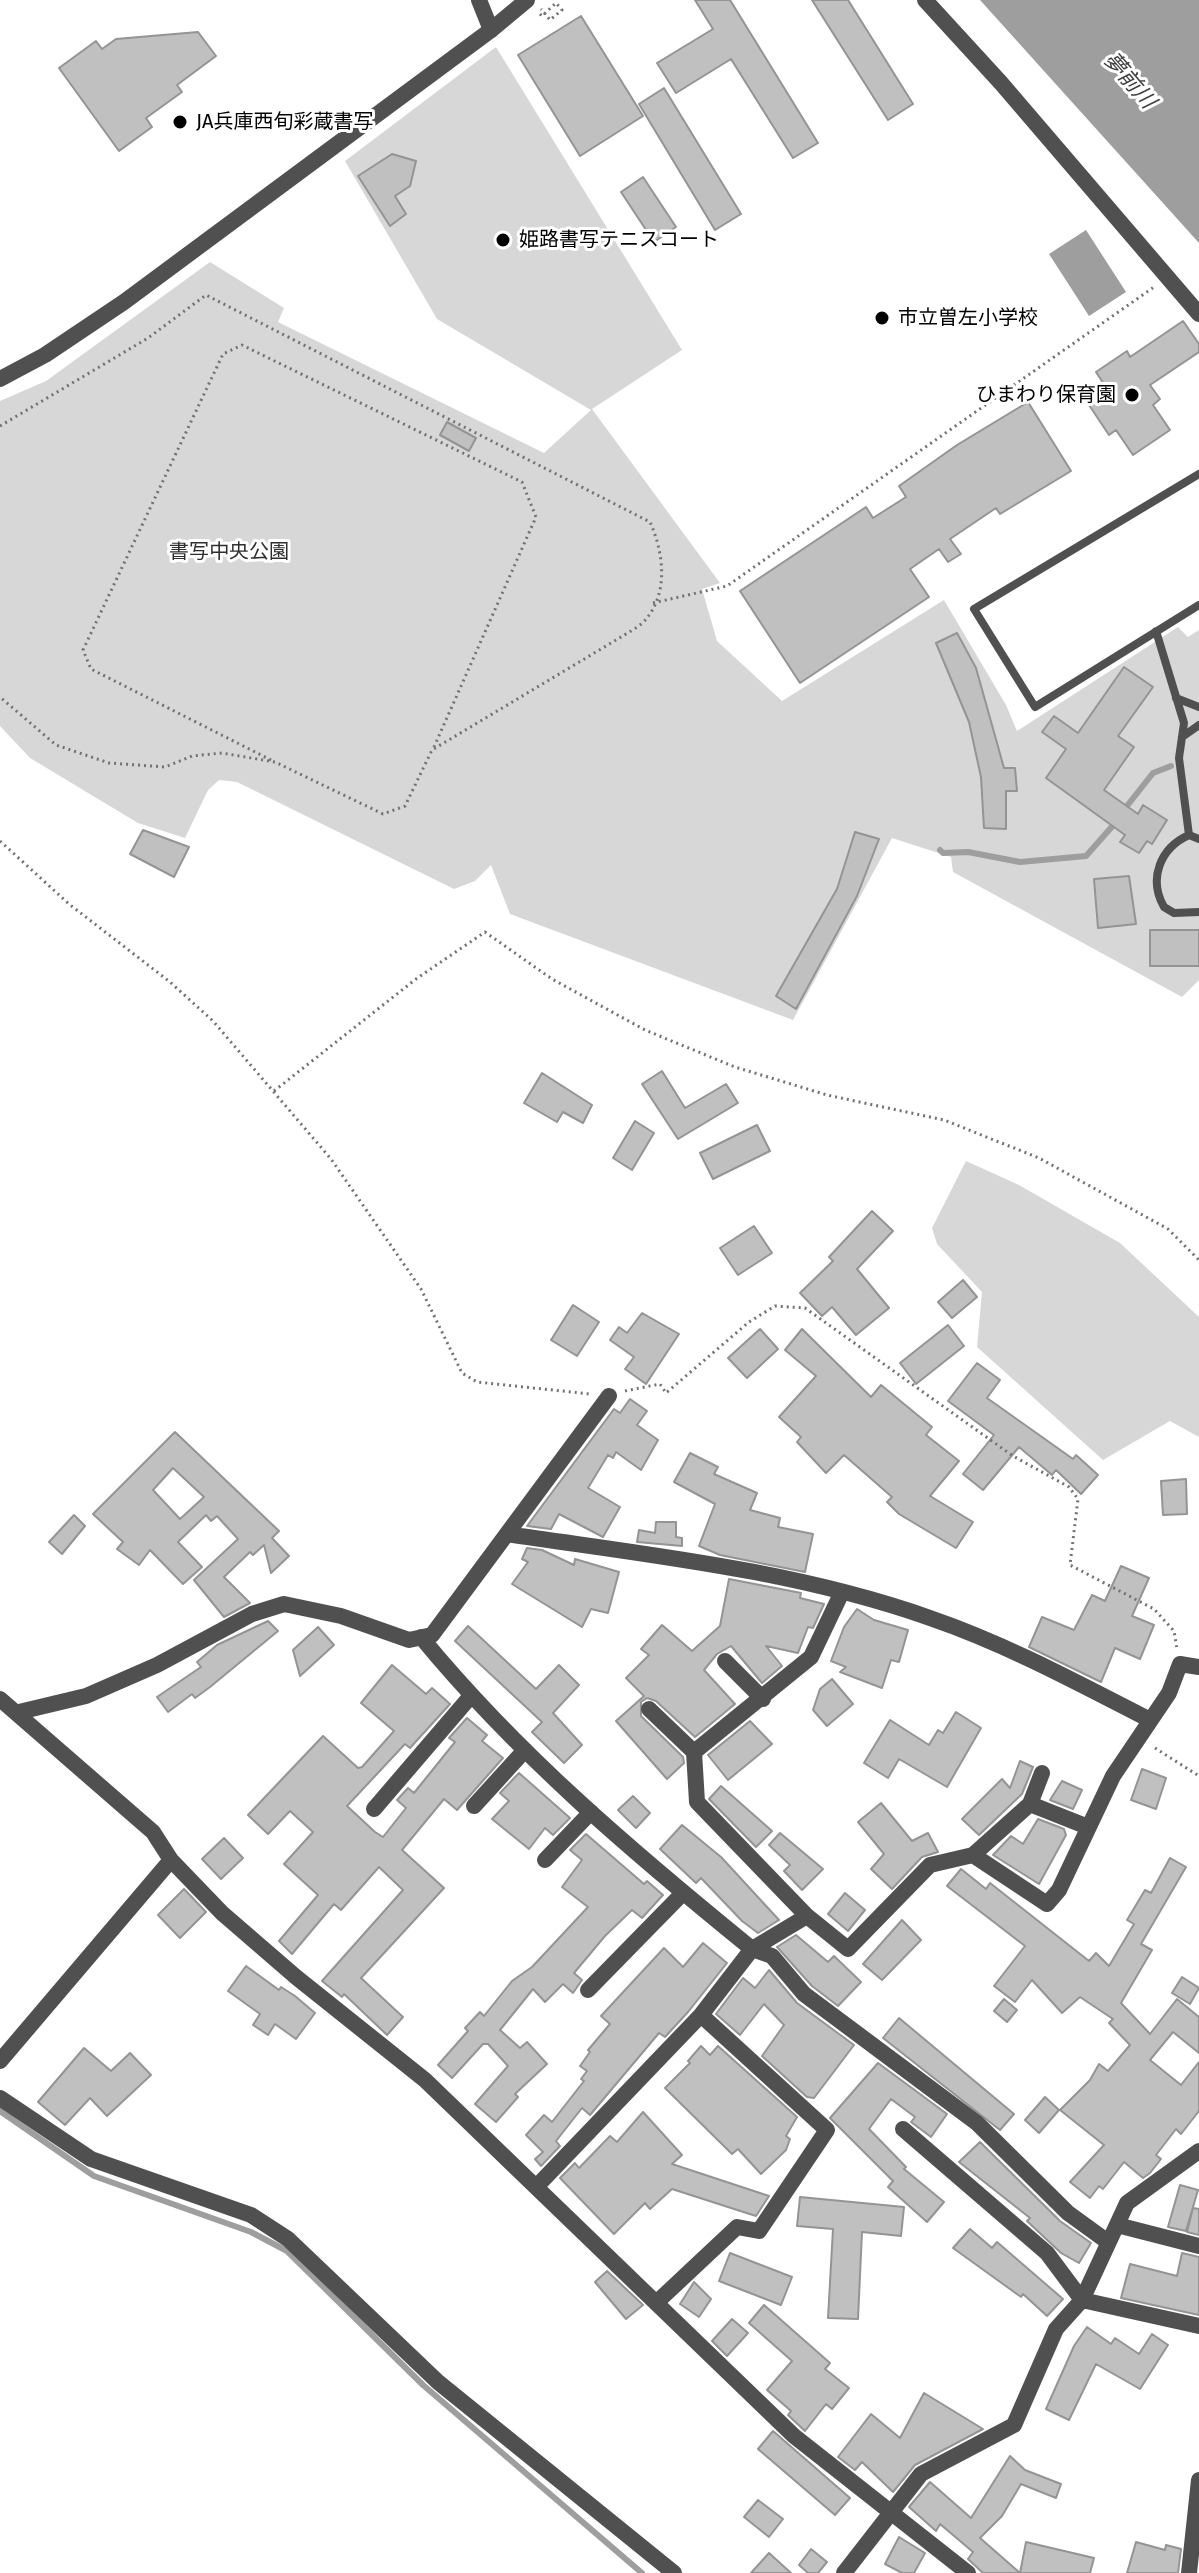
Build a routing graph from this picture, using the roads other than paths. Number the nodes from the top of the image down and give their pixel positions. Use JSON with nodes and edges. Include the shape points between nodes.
{"nodes":[{"id":1,"x":479,"y":0,"type":"edge"},
{"id":2,"x":527,"y":0,"type":"edge"},
{"id":3,"x":925,"y":0,"type":"edge"},
{"id":4,"x":491,"y":30,"type":"junction"},
{"id":5,"x":1199,"y":314,"type":"edge"},
{"id":6,"x":0,"y":379,"type":"edge"},
{"id":7,"x":1199,"y":474,"type":"edge"},
{"id":8,"x":1199,"y":605,"type":"edge"},
{"id":9,"x":1156,"y":631,"type":"junction"},
{"id":10,"x":1176,"y":698,"type":"junction"},
{"id":11,"x":1199,"y":707,"type":"edge"},
{"id":12,"x":1199,"y":725,"type":"edge"},
{"id":13,"x":1182,"y":737,"type":"junction"},
{"id":14,"x":1189,"y":835,"type":"junction"},
{"id":15,"x":1199,"y":839,"type":"edge"},
{"id":16,"x":1199,"y":912,"type":"edge"},
{"id":17,"x":609,"y":1396,"type":"road end"},
{"id":18,"x":507,"y":1534,"type":"junction"},
{"id":19,"x":842,"y":1592,"type":"junction"},
{"id":20,"x":421,"y":1637,"type":"junction"},
{"id":21,"x":725,"y":1661,"type":"dead end"},
{"id":22,"x":1199,"y":1667,"type":"edge"},
{"id":23,"x":470,"y":1697,"type":"junction"},
{"id":24,"x":0,"y":1699,"type":"edge"},
{"id":25,"x":763,"y":1699,"type":"junction"},
{"id":26,"x":649,"y":1709,"type":"dead end"},
{"id":27,"x":19,"y":1712,"type":"junction"},
{"id":28,"x":1150,"y":1720,"type":"junction"},
{"id":29,"x":525,"y":1750,"type":"junction"},
{"id":30,"x":694,"y":1752,"type":"junction"},
{"id":31,"x":1042,"y":1773,"type":"dead end"},
{"id":32,"x":1030,"y":1804,"type":"junction"},
{"id":33,"x":474,"y":1806,"type":"dead end"},
{"id":34,"x":374,"y":1809,"type":"dead end"},
{"id":35,"x":591,"y":1812,"type":"junction"},
{"id":36,"x":1088,"y":1827,"type":"junction"},
{"id":37,"x":973,"y":1855,"type":"junction"},
{"id":38,"x":171,"y":1860,"type":"junction"},
{"id":39,"x":545,"y":1860,"type":"dead end"},
{"id":40,"x":683,"y":1893,"type":"junction"},
{"id":41,"x":807,"y":1916,"type":"junction"},
{"id":42,"x":752,"y":1949,"type":"junction"},
{"id":43,"x":588,"y":1990,"type":"dead end"},
{"id":44,"x":701,"y":2015,"type":"junction"},
{"id":45,"x":0,"y":2061,"type":"edge"},
{"id":46,"x":0,"y":2098,"type":"edge"},
{"id":47,"x":903,"y":2129,"type":"dead end"},
{"id":48,"x":1199,"y":2151,"type":"edge"},
{"id":49,"x":538,"y":2185,"type":"junction"},
{"id":50,"x":1117,"y":2225,"type":"junction"},
{"id":51,"x":1108,"y":2242,"type":"junction"},
{"id":52,"x":1199,"y":2246,"type":"edge"},
{"id":53,"x":1082,"y":2300,"type":"junction"},
{"id":54,"x":656,"y":2303,"type":"junction"},
{"id":55,"x":1199,"y":2326,"type":"edge"},
{"id":56,"x":1199,"y":2480,"type":"edge"},
{"id":57,"x":890,"y":2509,"type":"junction"},
{"id":58,"x":674,"y":2573,"type":"edge"},
{"id":59,"x":844,"y":2573,"type":"edge"},
{"id":60,"x":968,"y":2573,"type":"edge"},
{"id":61,"x":1189,"y":2573,"type":"edge"}],
"edges":[{"from":1,"to":4,"type":"street"},
{"from":2,"to":4,"type":"street"},
{"from":3,"to":5,"type":"street"},
{"from":4,"to":6,"type":"street","via":[[124,302]]},
{"from":7,"to":9,"type":"lane","via":[[974,609],[1035,707]]},
{"from":8,"to":9,"type":"lane"},
{"from":9,"to":10,"type":"lane"},
{"from":10,"to":11,"type":"lane"},
{"from":10,"to":13,"type":"lane","via":[[1184,723]]},
{"from":12,"to":13,"type":"lane"},
{"from":13,"to":14,"type":"lane","via":[[1180,773]]},
{"from":14,"to":15,"type":"lane"},
{"from":14,"to":16,"type":"lane","via":[[1167,853],[1155,884],[1164,907],[1174,913]]},
{"from":17,"to":18,"type":"street"},
{"from":18,"to":19,"type":"street","via":[[701,1563]]},
{"from":18,"to":20,"type":"street","via":[[432,1635]]},
{"from":19,"to":25,"type":"street","via":[[811,1657]]},
{"from":19,"to":28,"type":"street","via":[[930,1618],[1040,1664]]},
{"from":20,"to":23,"type":"street"},
{"from":20,"to":27,"type":"street","via":[[409,1640],[341,1616],[284,1604],[252,1614],[86,1696]]},
{"from":21,"to":25,"type":"street"},
{"from":22,"to":28,"type":"street","via":[[1180,1664]]},
{"from":23,"to":29,"type":"street"},
{"from":23,"to":34,"type":"street"},
{"from":24,"to":27,"type":"street"},
{"from":25,"to":30,"type":"street"},
{"from":26,"to":30,"type":"street"},
{"from":27,"to":38,"type":"street","via":[[153,1832]]},
{"from":28,"to":36,"type":"street"},
{"from":29,"to":33,"type":"street"},
{"from":29,"to":35,"type":"street"},
{"from":30,"to":41,"type":"street","via":[[697,1802]]},
{"from":31,"to":32,"type":"street"},
{"from":32,"to":36,"type":"street"},
{"from":32,"to":37,"type":"street"},
{"from":35,"to":39,"type":"street"},
{"from":35,"to":40,"type":"street"},
{"from":36,"to":37,"type":"street","via":[[1059,1890],[1047,1904]]},
{"from":37,"to":41,"type":"street","via":[[930,1865],[848,1949]]},
{"from":38,"to":45,"type":"street"},
{"from":38,"to":49,"type":"street","via":[[233,1922],[425,2080]]},
{"from":40,"to":42,"type":"street"},
{"from":40,"to":43,"type":"street"},
{"from":41,"to":42,"type":"street"},
{"from":42,"to":44,"type":"street"},
{"from":42,"to":51,"type":"street","via":[[772,1956],[804,1994],[977,2123],[1068,2213]]},
{"from":44,"to":49,"type":"street"},
{"from":44,"to":54,"type":"street","via":[[827,2130],[759,2231],[737,2227]]},
{"from":46,"to":58,"type":"street","via":[[91,2159],[251,2215],[288,2239],[438,2382]]},
{"from":47,"to":53,"type":"street","via":[[1047,2253]]},
{"from":48,"to":50,"type":"street","via":[[1127,2203]]},
{"from":49,"to":54,"type":"street"},
{"from":50,"to":51,"type":"street"},
{"from":50,"to":52,"type":"street"},
{"from":51,"to":53,"type":"street"},
{"from":53,"to":55,"type":"street"},
{"from":53,"to":57,"type":"street","via":[[1056,2329],[1014,2425],[921,2474]]},
{"from":54,"to":57,"type":"street","via":[[794,2436]]},
{"from":56,"to":61,"type":"street"},
{"from":57,"to":59,"type":"street"},
{"from":57,"to":60,"type":"street"}]}
